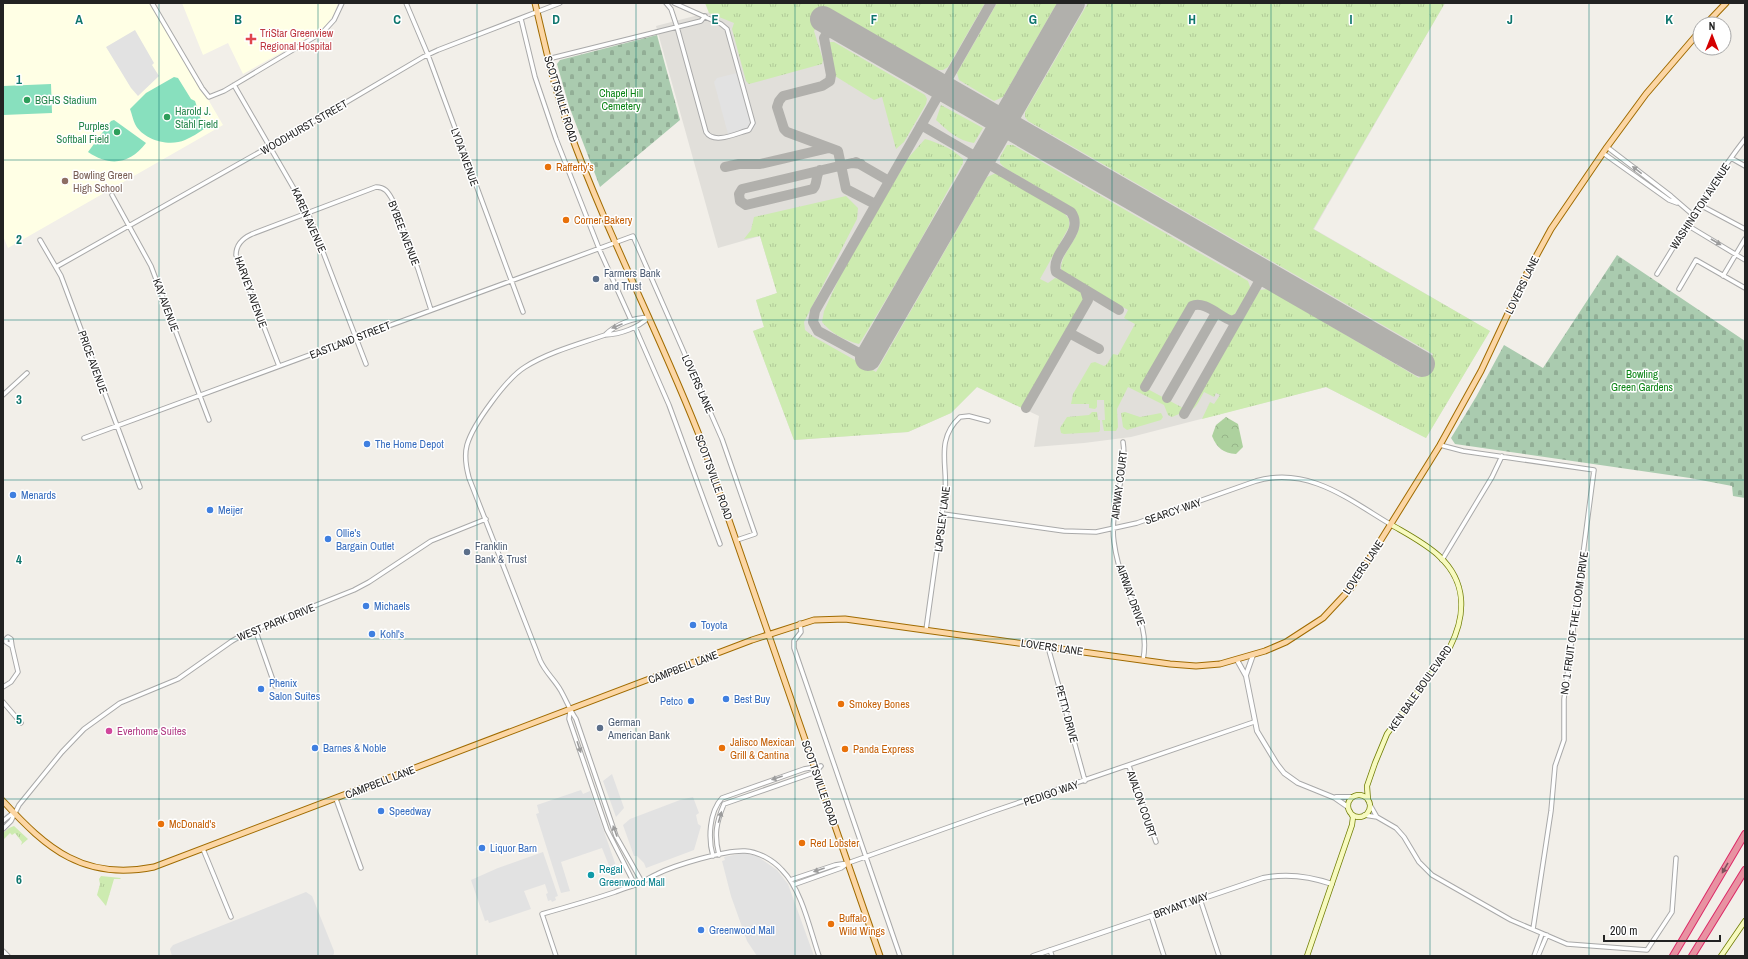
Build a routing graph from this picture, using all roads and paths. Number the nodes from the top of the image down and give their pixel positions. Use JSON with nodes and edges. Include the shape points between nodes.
{"nodes":[{"id":1,"x":152,"y":3,"type":"edge"},
{"id":2,"x":342,"y":3,"type":"edge"},
{"id":3,"x":406,"y":3,"type":"edge"},
{"id":4,"x":535,"y":3,"type":"edge"},
{"id":5,"x":560,"y":3,"type":"edge"},
{"id":6,"x":666,"y":3,"type":"edge"},
{"id":7,"x":674,"y":3,"type":"edge"},
{"id":8,"x":1726,"y":3,"type":"edge"},
{"id":9,"x":536,"y":11,"type":"junction"},
{"id":10,"x":705,"y":16,"type":"junction"},
{"id":11,"x":1714,"y":16,"type":"edge"},
{"id":12,"x":521,"y":19,"type":"junction"},
{"id":13,"x":677,"y":27,"type":"junction"},
{"id":14,"x":1692,"y":40,"type":"edge"},
{"id":15,"x":428,"y":55,"type":"junction"},
{"id":16,"x":548,"y":59,"type":"junction"},
{"id":17,"x":234,"y":84,"type":"junction"},
{"id":18,"x":1745,"y":139,"type":"edge"},
{"id":19,"x":270,"y":146,"type":"junction"},
{"id":20,"x":1607,"y":147,"type":"junction"},
{"id":21,"x":1602,"y":153,"type":"junction"},
{"id":22,"x":1730,"y":158,"type":"junction"},
{"id":23,"x":1745,"y":166,"type":"edge"},
{"id":24,"x":112,"y":195,"type":"dead end"},
{"id":25,"x":1678,"y":203,"type":"junction"},
{"id":26,"x":1700,"y":204,"type":"junction"},
{"id":27,"x":308,"y":213,"type":"junction"},
{"id":28,"x":1693,"y":215,"type":"junction"},
{"id":29,"x":130,"y":226,"type":"junction"},
{"id":30,"x":1687,"y":226,"type":"junction"},
{"id":31,"x":1745,"y":229,"type":"edge"},
{"id":32,"x":1745,"y":239,"type":"edge"},
{"id":33,"x":40,"y":240,"type":"dead end"},
{"id":34,"x":616,"y":242,"type":"junction"},
{"id":35,"x":599,"y":247,"type":"junction"},
{"id":36,"x":1736,"y":254,"type":"junction"},
{"id":37,"x":1745,"y":260,"type":"edge"},
{"id":38,"x":56,"y":267,"type":"junction"},
{"id":39,"x":1657,"y":274,"type":"dead end"},
{"id":40,"x":1724,"y":276,"type":"junction"},
{"id":41,"x":511,"y":280,"type":"junction"},
{"id":42,"x":1745,"y":288,"type":"edge"},
{"id":43,"x":1679,"y":289,"type":"dead end"},
{"id":44,"x":431,"y":310,"type":"junction"},
{"id":45,"x":522,"y":312,"type":"dead end"},
{"id":46,"x":649,"y":317,"type":"junction"},
{"id":47,"x":632,"y":320,"type":"junction"},
{"id":48,"x":635,"y":327,"type":"junction"},
{"id":49,"x":605,"y":335,"type":"junction"},
{"id":50,"x":356,"y":338,"type":"junction"},
{"id":51,"x":366,"y":364,"type":"dead end"},
{"id":52,"x":279,"y":366,"type":"junction"},
{"id":53,"x":27,"y":373,"type":"dead end"},
{"id":54,"x":3,"y":395,"type":"edge"},
{"id":55,"x":200,"y":396,"type":"junction"},
{"id":56,"x":210,"y":420,"type":"dead end"},
{"id":57,"x":988,"y":421,"type":"dead end"},
{"id":58,"x":117,"y":426,"type":"junction"},
{"id":59,"x":84,"y":438,"type":"dead end"},
{"id":60,"x":1123,"y":442,"type":"dead end"},
{"id":61,"x":1440,"y":445,"type":"junction"},
{"id":62,"x":1502,"y":456,"type":"junction"},
{"id":63,"x":140,"y":487,"type":"dead end"},
{"id":64,"x":943,"y":514,"type":"junction"},
{"id":65,"x":486,"y":519,"type":"junction"},
{"id":66,"x":1390,"y":524,"type":"junction"},
{"id":67,"x":1114,"y":529,"type":"junction"},
{"id":68,"x":736,"y":540,"type":"junction"},
{"id":69,"x":720,"y":544,"type":"dead end"},
{"id":70,"x":1442,"y":560,"type":"junction"},
{"id":71,"x":800,"y":623,"type":"junction"},
{"id":72,"x":255,"y":630,"type":"junction"},
{"id":73,"x":926,"y":630,"type":"junction"},
{"id":74,"x":769,"y":634,"type":"junction"},
{"id":75,"x":12,"y":646,"type":"dead end"},
{"id":76,"x":1048,"y":647,"type":"junction"},
{"id":77,"x":1253,"y":655,"type":"junction"},
{"id":78,"x":1143,"y":660,"type":"junction"},
{"id":79,"x":1237,"y":660,"type":"junction"},
{"id":80,"x":1246,"y":676,"type":"junction"},
{"id":81,"x":275,"y":686,"type":"dead end"},
{"id":82,"x":3,"y":687,"type":"edge"},
{"id":83,"x":3,"y":702,"type":"edge"},
{"id":84,"x":570,"y":710,"type":"junction"},
{"id":85,"x":1254,"y":722,"type":"junction"},
{"id":86,"x":21,"y":724,"type":"dead end"},
{"id":87,"x":1129,"y":766,"type":"junction"},
{"id":88,"x":815,"y":769,"type":"junction"},
{"id":89,"x":1085,"y":781,"type":"junction"},
{"id":90,"x":1367,"y":786,"type":"junction"},
{"id":91,"x":1327,"y":795,"type":"junction"},
{"id":92,"x":1354,"y":797,"type":"junction"},
{"id":93,"x":336,"y":799,"type":"junction"},
{"id":94,"x":3,"y":801,"type":"edge"},
{"id":95,"x":1369,"y":802,"type":"junction"},
{"id":96,"x":1349,"y":809,"type":"junction"},
{"id":97,"x":14,"y":813,"type":"junction"},
{"id":98,"x":1363,"y":816,"type":"junction"},
{"id":99,"x":1378,"y":817,"type":"junction"},
{"id":100,"x":3,"y":821,"type":"edge"},
{"id":101,"x":1352,"y":825,"type":"junction"},
{"id":102,"x":3,"y":829,"type":"edge"},
{"id":103,"x":1745,"y":834,"type":"edge"},
{"id":104,"x":1156,"y":842,"type":"dead end"},
{"id":105,"x":203,"y":849,"type":"junction"},
{"id":106,"x":719,"y":855,"type":"junction"},
{"id":107,"x":713,"y":856,"type":"junction"},
{"id":108,"x":865,"y":858,"type":"junction"},
{"id":109,"x":1676,"y":858,"type":"dead end"},
{"id":110,"x":848,"y":863,"type":"junction"},
{"id":111,"x":361,"y":868,"type":"dead end"},
{"id":112,"x":1745,"y":870,"type":"edge"},
{"id":113,"x":790,"y":880,"type":"junction"},
{"id":114,"x":642,"y":882,"type":"junction"},
{"id":115,"x":1332,"y":884,"type":"junction"},
{"id":116,"x":635,"y":885,"type":"junction"},
{"id":117,"x":793,"y":885,"type":"junction"},
{"id":118,"x":1200,"y":899,"type":"junction"},
{"id":119,"x":1151,"y":916,"type":"junction"},
{"id":120,"x":231,"y":917,"type":"dead end"},
{"id":121,"x":1745,"y":921,"type":"edge"},
{"id":122,"x":1533,"y":929,"type":"junction"},
{"id":123,"x":1542,"y":934,"type":"junction"},
{"id":124,"x":1546,"y":935,"type":"junction"},
{"id":125,"x":1050,"y":950,"type":"junction"},
{"id":126,"x":3,"y":951,"type":"edge"},
{"id":127,"x":8,"y":956,"type":"edge"},
{"id":128,"x":556,"y":956,"type":"edge"},
{"id":129,"x":819,"y":956,"type":"edge"},
{"id":130,"x":880,"y":956,"type":"edge"},
{"id":131,"x":900,"y":956,"type":"edge"},
{"id":132,"x":1033,"y":956,"type":"edge"},
{"id":133,"x":1052,"y":956,"type":"edge"},
{"id":134,"x":1164,"y":956,"type":"edge"},
{"id":135,"x":1219,"y":956,"type":"edge"},
{"id":136,"x":1307,"y":956,"type":"edge"},
{"id":137,"x":1534,"y":956,"type":"edge"},
{"id":138,"x":1538,"y":956,"type":"edge"},
{"id":139,"x":1673,"y":956,"type":"edge"},
{"id":140,"x":1692,"y":956,"type":"edge"},
{"id":141,"x":1721,"y":956,"type":"edge"}],
"edges":[{"from":1,"to":17,"type":"street","via":[[209,97]]},
{"from":2,"to":17,"type":"street","via":[[334,20],[323,32]]},
{"from":3,"to":15,"type":"street","name":"LYDA AVENUE"},
{"from":4,"to":9,"type":"main road","name":"SCOTTSVILLE ROAD"},
{"from":5,"to":9,"type":"street","name":"WOODHURST STREET"},
{"from":6,"to":13,"type":"street","via":[[671,9]]},
{"from":7,"to":10,"type":"street"},
{"from":8,"to":11,"type":"main road"},
{"from":9,"to":12,"type":"street","name":"WOODHURST STREET"},
{"from":9,"to":16,"type":"main road","name":"SCOTTSVILLE ROAD"},
{"from":10,"to":13,"type":"street","via":[[701,21]]},
{"from":10,"to":13,"type":"street","via":[[722,24],[727,30],[753,123],[749,130],[716,138],[708,136]]},
{"from":12,"to":15,"type":"street","name":"WOODHURST STREET"},
{"from":12,"to":35,"type":"street","via":[[546,113]]},
{"from":13,"to":16,"type":"street"},
{"from":14,"to":20,"type":"main road","name":"LOVERS LANE","via":[[1646,94]]},
{"from":15,"to":19,"type":"street","name":"WOODHURST STREET"},
{"from":15,"to":41,"type":"street","name":"LYDA AVENUE"},
{"from":16,"to":34,"type":"main road","name":"SCOTTSVILLE ROAD","via":[[568,128]]},
{"from":17,"to":19,"type":"street","name":"KAREN AVENUE"},
{"from":18,"to":22,"type":"street","name":"WASHINGTON AVENUE"},
{"from":19,"to":27,"type":"street","name":"KAREN AVENUE"},
{"from":19,"to":29,"type":"street","name":"WOODHURST STREET"},
{"from":20,"to":21,"type":"main road","name":"LOVERS LANE"},
{"from":25,"to":20,"type":"street","one_way":true},
{"from":21,"to":25,"type":"street"},
{"from":21,"to":61,"type":"main road","name":"LOVERS LANE","via":[[1550,229],[1481,371]]},
{"from":22,"to":23,"type":"street"},
{"from":22,"to":26,"type":"street","name":"WASHINGTON AVENUE"},
{"from":24,"to":29,"type":"street","name":"KAY AVENUE"},
{"from":25,"to":28,"type":"street"},
{"from":26,"to":28,"type":"street","name":"WASHINGTON AVENUE"},
{"from":26,"to":31,"type":"street"},
{"from":27,"to":44,"type":"street","name":"BYBEE AVENUE","via":[[376,187],[387,191],[402,225]]},
{"from":27,"to":50,"type":"street","name":"KAREN AVENUE"},
{"from":27,"to":52,"type":"street","name":"HARVEY AVENUE","via":[[248,236],[236,248],[236,255]]},
{"from":28,"to":30,"type":"street","name":"WASHINGTON AVENUE"},
{"from":29,"to":38,"type":"street","name":"WOODHURST STREET"},
{"from":29,"to":55,"type":"street","name":"KAY AVENUE","via":[[151,266]]},
{"from":30,"to":36,"type":"street","one_way":true},
{"from":30,"to":39,"type":"street","name":"WASHINGTON AVENUE"},
{"from":32,"to":36,"type":"street"},
{"from":33,"to":38,"type":"street","name":"PRICE AVENUE"},
{"from":34,"to":35,"type":"street","name":"EASTLAND STREET"},
{"from":34,"to":46,"type":"main road","name":"SCOTTSVILLE ROAD"},
{"from":34,"to":68,"type":"street","name":"LOVERS LANE","via":[[633,236],[722,439],[756,534]]},
{"from":35,"to":41,"type":"street","name":"EASTLAND STREET"},
{"from":35,"to":47,"type":"street"},
{"from":36,"to":37,"type":"street"},
{"from":36,"to":40,"type":"street"},
{"from":38,"to":58,"type":"street","name":"PRICE AVENUE"},
{"from":40,"to":42,"type":"street"},
{"from":40,"to":43,"type":"street","via":[[1696,260]]},
{"from":41,"to":44,"type":"street","name":"EASTLAND STREET"},
{"from":41,"to":45,"type":"street","name":"LYDA AVENUE"},
{"from":44,"to":50,"type":"street","name":"EASTLAND STREET"},
{"from":46,"to":47,"type":"street"},
{"from":46,"to":48,"type":"street"},
{"from":46,"to":68,"type":"main road","name":"SCOTTSVILLE ROAD","via":[[700,438]]},
{"from":47,"to":49,"type":"street","one_way":true,"via":[[612,328]]},
{"from":48,"to":49,"type":"street"},
{"from":48,"to":69,"type":"street","via":[[671,412]]},
{"from":49,"to":65,"type":"street","via":[[524,368],[506,383],[476,426],[467,444],[466,465]]},
{"from":50,"to":51,"type":"street","name":"KAREN AVENUE"},
{"from":50,"to":52,"type":"street","name":"EASTLAND STREET"},
{"from":52,"to":55,"type":"street","name":"EASTLAND STREET"},
{"from":53,"to":54,"type":"street"},
{"from":55,"to":56,"type":"street","name":"KAY AVENUE"},
{"from":55,"to":58,"type":"street","name":"EASTLAND STREET"},
{"from":57,"to":64,"type":"street","name":"LAPSLEY LANE","via":[[963,416],[957,420],[950,432],[943,451],[946,482]]},
{"from":58,"to":59,"type":"street","name":"EASTLAND STREET"},
{"from":58,"to":63,"type":"street","name":"PRICE AVENUE"},
{"from":60,"to":67,"type":"street","name":"AIRWAY COURT","via":[[1124,463]]},
{"from":61,"to":62,"type":"street","name":"NO 1 FRUIT OF THE LOOM DRIVE"},
{"from":61,"to":66,"type":"main road","name":"LOVERS LANE"},
{"from":62,"to":70,"type":"street"},
{"from":62,"to":122,"type":"street","name":"NO 1 FRUIT OF THE LOOM DRIVE","via":[[1594,470],[1564,699],[1564,740],[1555,766],[1551,811]]},
{"from":64,"to":67,"type":"street","name":"SEARCY WAY","via":[[1064,531],[1090,532]]},
{"from":64,"to":73,"type":"street","name":"LAPSLEY LANE"},
{"from":65,"to":72,"type":"street","name":"WEST PARK DRIVE","via":[[431,541],[354,590]]},
{"from":65,"to":84,"type":"street","via":[[540,660],[561,691]]},
{"from":66,"to":67,"type":"street","name":"SEARCY WAY","via":[[1321,484],[1277,477],[1256,481]]},
{"from":66,"to":70,"type":"main road","name":"KEN BALE BOULEVARD","via":[[1432,550]]},
{"from":66,"to":77,"type":"main road","name":"LOVERS LANE","via":[[1351,588],[1323,618],[1286,642]]},
{"from":67,"to":78,"type":"street","name":"AIRWAY DRIVE","via":[[1119,567],[1144,631],[1146,646]]},
{"from":68,"to":74,"type":"main road","name":"SCOTTSVILLE ROAD"},
{"from":70,"to":90,"type":"main road","name":"KEN BALE BOULEVARD","via":[[1454,576],[1459,589],[1461,618],[1457,633],[1450,647],[1387,734]]},
{"from":71,"to":73,"type":"main road","name":"LOVERS LANE","via":[[845,619]]},
{"from":71,"to":74,"type":"main road","name":"LOVERS LANE"},
{"from":71,"to":108,"type":"street","via":[[801,632],[794,641],[794,648]]},
{"from":72,"to":81,"type":"street"},
{"from":72,"to":97,"type":"street","name":"WEST PARK DRIVE","via":[[232,640],[178,679],[134,696],[108,710],[71,742]]},
{"from":73,"to":76,"type":"main road","name":"LOVERS LANE"},
{"from":74,"to":84,"type":"main road","name":"CAMPBELL LANE"},
{"from":74,"to":88,"type":"main road","name":"SCOTTSVILLE ROAD"},
{"from":75,"to":82,"type":"street","via":[[18,672],[11,682]]},
{"from":76,"to":78,"type":"main road","name":"LOVERS LANE"},
{"from":76,"to":89,"type":"street","name":"PETTY DRIVE"},
{"from":77,"to":79,"type":"main road","name":"LOVERS LANE"},
{"from":77,"to":80,"type":"street"},
{"from":78,"to":79,"type":"main road","name":"LOVERS LANE","via":[[1196,666]]},
{"from":79,"to":80,"type":"street"},
{"from":80,"to":85,"type":"street"},
{"from":83,"to":86,"type":"street"},
{"from":84,"to":93,"type":"main road","name":"CAMPBELL LANE"},
{"from":114,"to":84,"type":"street","one_way":true,"via":[[616,836],[576,719]]},
{"from":84,"to":116,"type":"street","one_way":true,"via":[[569,719],[607,830]]},
{"from":85,"to":87,"type":"street","name":"PEDIGO WAY"},
{"from":85,"to":91,"type":"street","via":[[1264,746],[1284,773],[1302,786]]},
{"from":87,"to":89,"type":"street","name":"PEDIGO WAY"},
{"from":87,"to":104,"type":"street","name":"AVALON COURT"},
{"from":106,"to":88,"type":"street","one_way":true,"via":[[715,836],[724,804]]},
{"from":88,"to":107,"type":"street","one_way":true,"via":[[722,798],[716,807],[710,831]]},
{"from":88,"to":110,"type":"main road","name":"SCOTTSVILLE ROAD"},
{"from":89,"to":108,"type":"street","name":"PEDIGO WAY"},
{"from":90,"to":92,"type":"main road"},
{"from":90,"to":95,"type":"main road","name":"KEN BALE BOULEVARD"},
{"from":91,"to":92,"type":"street"},
{"from":91,"to":96,"type":"street"},
{"from":92,"to":95,"type":"main road","via":[[1362,796]]},
{"from":92,"to":96,"type":"main road"},
{"from":93,"to":105,"type":"main road","name":"CAMPBELL LANE"},
{"from":93,"to":111,"type":"street"},
{"from":94,"to":97,"type":"main road","name":"CAMPBELL LANE"},
{"from":95,"to":98,"type":"main road","via":[[1369,810]]},
{"from":95,"to":99,"type":"street"},
{"from":96,"to":98,"type":"main road","via":[[1354,816]]},
{"from":96,"to":101,"type":"main road","via":[[1353,817]]},
{"from":97,"to":100,"type":"street"},
{"from":97,"to":102,"type":"street","name":"WEST PARK DRIVE","via":[[11,821]]},
{"from":97,"to":105,"type":"main road","name":"CAMPBELL LANE","via":[[35,834],[60,853],[79,862],[99,867],[124,870],[147,868]]},
{"from":98,"to":99,"type":"street"},
{"from":98,"to":101,"type":"main road"},
{"from":99,"to":122,"type":"street","via":[[1396,828],[1419,862],[1432,875]]},
{"from":101,"to":115,"type":"main road"},
{"from":103,"to":139,"type":"highway","one_way":true},
{"from":105,"to":120,"type":"street"},
{"from":106,"to":107,"type":"street"},
{"from":106,"to":113,"type":"street","via":[[741,851],[756,853],[777,864]]},
{"from":107,"to":114,"type":"street","via":[[660,873]]},
{"from":108,"to":110,"type":"street","name":"PEDIGO WAY"},
{"from":108,"to":131,"type":"street"},
{"from":109,"to":124,"type":"street","via":[[1672,912],[1647,950],[1567,944]]},
{"from":110,"to":113,"type":"street","one_way":true},
{"from":110,"to":117,"type":"street","via":[[841,868]]},
{"from":110,"to":130,"type":"main road","name":"SCOTTSVILLE ROAD"},
{"from":112,"to":140,"type":"highway"},
{"from":113,"to":117,"type":"street"},
{"from":114,"to":116,"type":"street"},
{"from":115,"to":118,"type":"street","name":"BRYANT WAY","via":[[1308,877],[1278,875]]},
{"from":115,"to":136,"type":"main road"},
{"from":116,"to":128,"type":"street","via":[[542,914]]},
{"from":117,"to":129,"type":"street"},
{"from":118,"to":119,"type":"street","name":"BRYANT WAY"},
{"from":118,"to":135,"type":"street"},
{"from":119,"to":125,"type":"street","name":"BRYANT WAY"},
{"from":119,"to":134,"type":"street"},
{"from":121,"to":141,"type":"main road"},
{"from":122,"to":123,"type":"street"},
{"from":123,"to":124,"type":"street"},
{"from":123,"to":137,"type":"street"},
{"from":124,"to":138,"type":"street"},
{"from":125,"to":132,"type":"street","name":"BRYANT WAY"},
{"from":125,"to":133,"type":"street"},
{"from":126,"to":127,"type":"street"}]}
